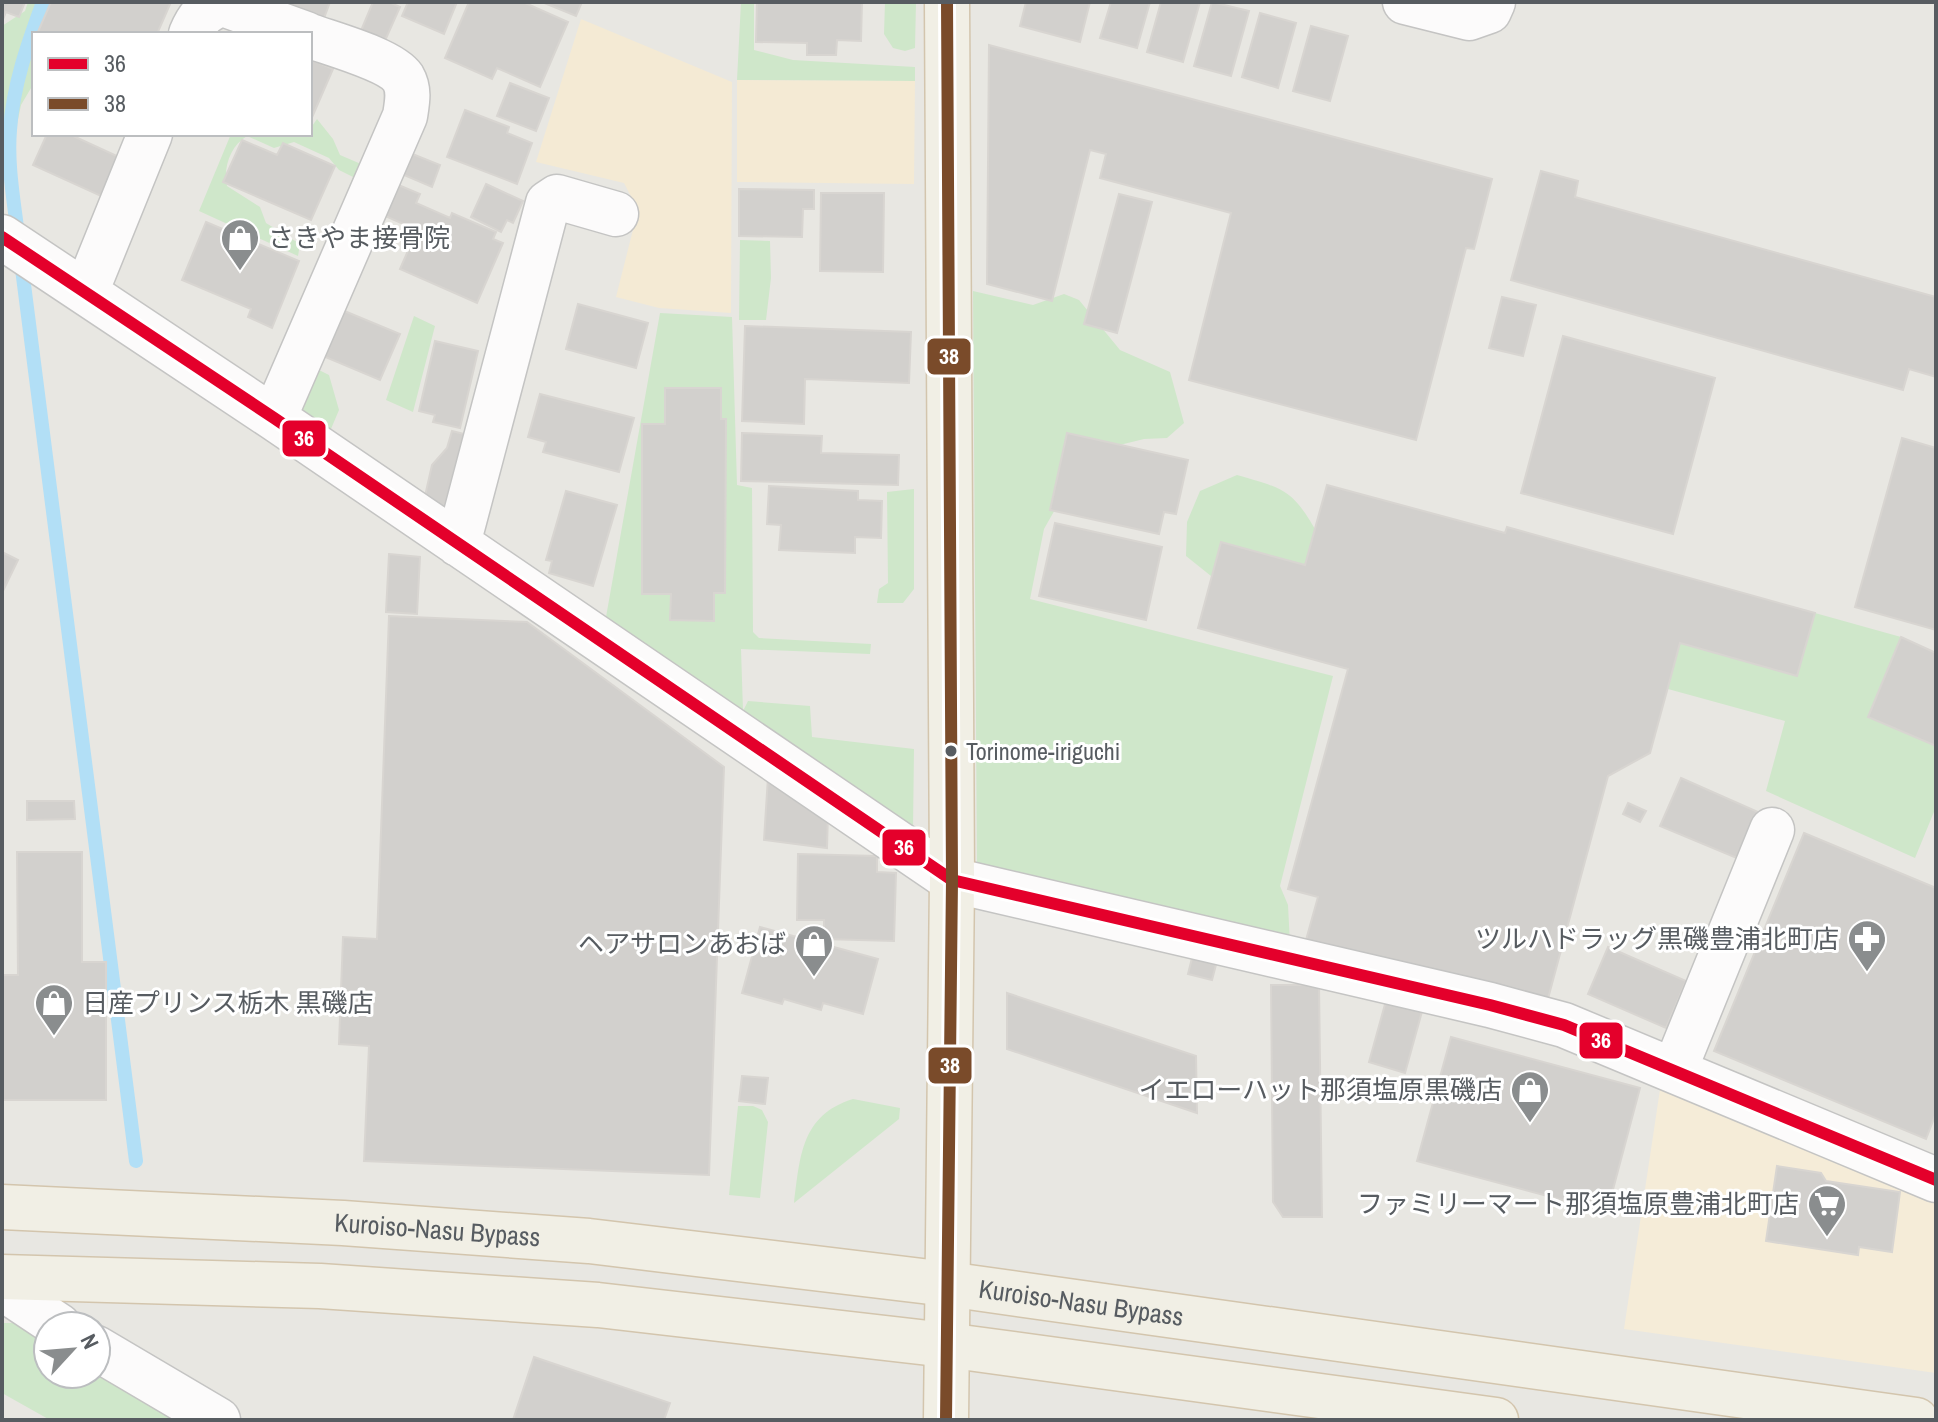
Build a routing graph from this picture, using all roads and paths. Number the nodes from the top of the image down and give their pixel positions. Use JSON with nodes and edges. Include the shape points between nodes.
{"nodes":[{"id":1,"x":947,"y":2,"type":"edge"},
{"id":2,"x":1405,"y":2,"type":"edge"},
{"id":3,"x":1493,"y":2,"type":"edge"},
{"id":4,"x":192,"y":32,"type":"edge"},
{"id":5,"x":300,"y":32,"type":"edge"},
{"id":6,"x":312,"y":37,"type":"edge"},
{"id":7,"x":149,"y":136,"type":"edge"},
{"id":8,"x":616,"y":214,"type":"dead end"},
{"id":9,"x":2,"y":237,"type":"edge"},
{"id":10,"x":86,"y":292,"type":"junction"},
{"id":11,"x":274,"y":418,"type":"junction"},
{"id":12,"x":458,"y":544,"type":"junction"},
{"id":13,"x":1772,"y":830,"type":"dead end"},
{"id":14,"x":952,"y":880,"type":"junction"},
{"id":15,"x":1675,"y":1069,"type":"junction"},
{"id":16,"x":1936,"y":1180,"type":"edge"},
{"id":17,"x":2,"y":1207,"type":"edge"},
{"id":18,"x":2,"y":1277,"type":"edge"},
{"id":19,"x":947,"y":1284,"type":"junction"},
{"id":20,"x":2,"y":1288,"type":"edge"},
{"id":21,"x":35,"y":1310,"type":"edge"},
{"id":22,"x":946,"y":1345,"type":"junction"},
{"id":23,"x":112,"y":1357,"type":"edge"},
{"id":24,"x":218,"y":1420,"type":"edge"},
{"id":25,"x":946,"y":1420,"type":"edge"},
{"id":26,"x":1496,"y":1420,"type":"edge"},
{"id":27,"x":1916,"y":1420,"type":"edge"}],
"edges":[{"from":1,"to":14,"type":"main road"},
{"from":2,"to":3,"type":"street","via":[[1469,18],[1489,11]]},
{"from":4,"to":5,"type":"street","via":[[209,8],[223,4]]},
{"from":6,"to":11,"type":"street","via":[[392,68],[403,79],[408,98],[405,116]]},
{"from":7,"to":10,"type":"street"},
{"from":8,"to":12,"type":"street","via":[[557,197],[548,203]]},
{"from":9,"to":10,"type":"street"},
{"from":10,"to":11,"type":"street"},
{"from":11,"to":12,"type":"street"},
{"from":12,"to":14,"type":"street"},
{"from":13,"to":15,"type":"street"},
{"from":14,"to":15,"type":"street","via":[[1490,1005],[1564,1025]]},
{"from":14,"to":19,"type":"main road"},
{"from":15,"to":16,"type":"street"},
{"from":17,"to":19,"type":"main road","name":"Kuroiso-Nasu Bypass","via":[[589,1241]]},
{"from":18,"to":22,"type":"main road","via":[[320,1286],[598,1305]]},
{"from":19,"to":22,"type":"main road"},
{"from":19,"to":27,"type":"main road","name":"Kuroiso-Nasu Bypass"},
{"from":20,"to":21,"type":"street"},
{"from":22,"to":25,"type":"main road"},
{"from":22,"to":26,"type":"main road"},
{"from":23,"to":24,"type":"street"}]}
